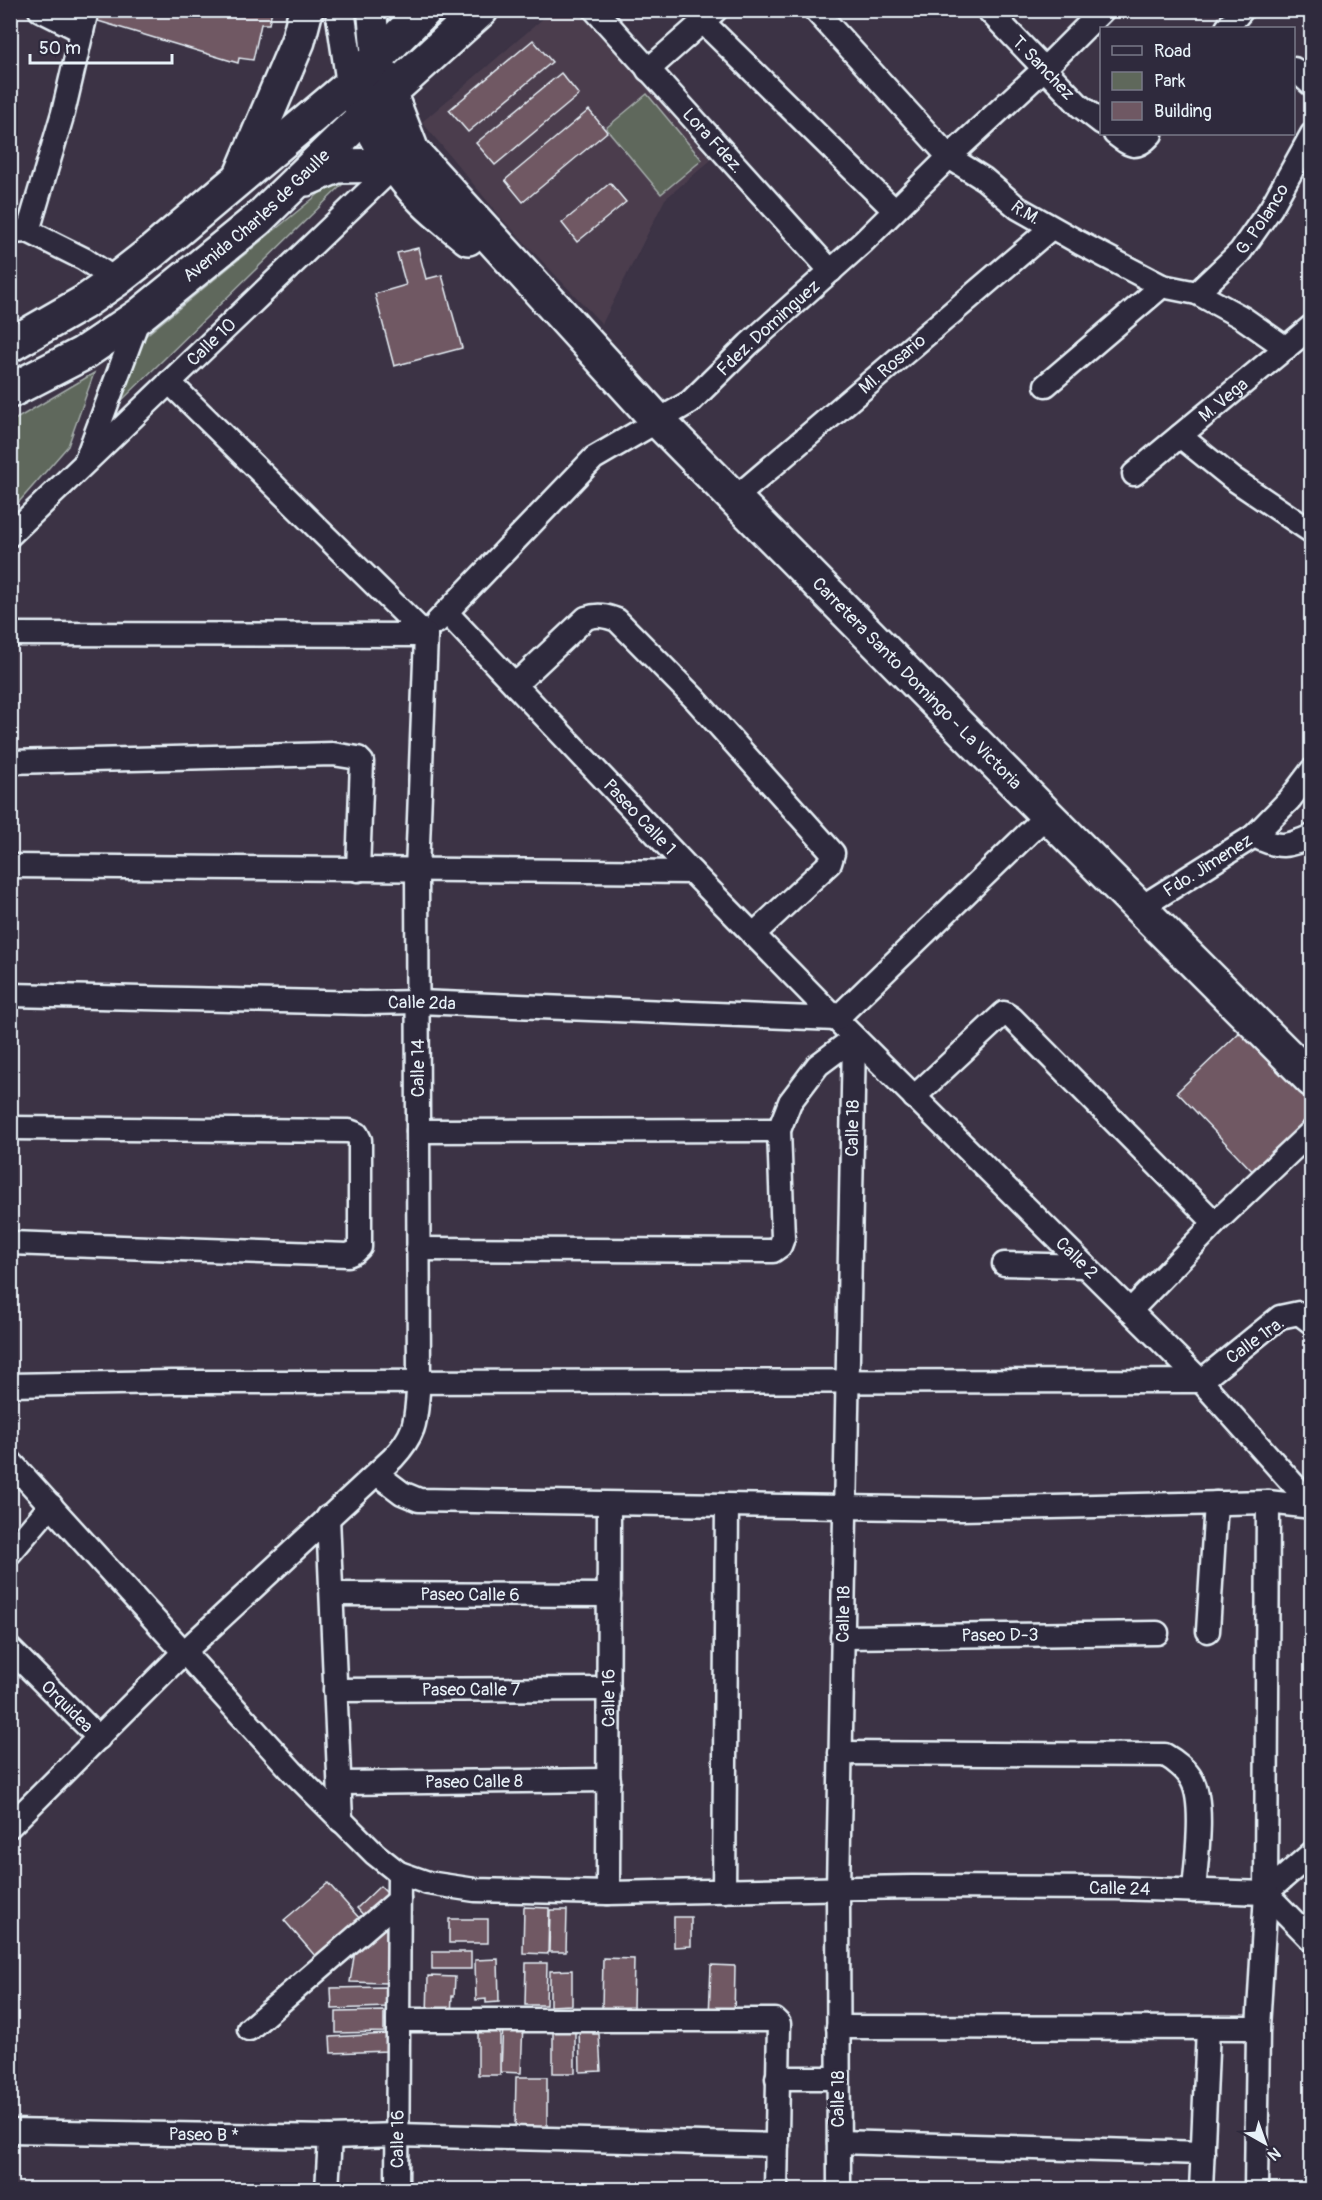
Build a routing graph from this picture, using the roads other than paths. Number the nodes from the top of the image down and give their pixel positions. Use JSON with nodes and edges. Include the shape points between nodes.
{"nodes":[{"id":1,"x":40,"y":10,"type":"edge"},
{"id":2,"x":306,"y":10,"type":"edge"},
{"id":3,"x":340,"y":10,"type":"edge"},
{"id":4,"x":372,"y":10,"type":"edge"},
{"id":5,"x":425,"y":10,"type":"edge"},
{"id":6,"x":482,"y":10,"type":"edge"},
{"id":7,"x":595,"y":10,"type":"edge"},
{"id":8,"x":815,"y":10,"type":"edge"},
{"id":9,"x":988,"y":10,"type":"edge"},
{"id":10,"x":1103,"y":10,"type":"edge"},
{"id":11,"x":709,"y":16,"type":"edge"},
{"id":12,"x":85,"y":21,"type":"edge"},
{"id":13,"x":376,"y":59,"type":"junction"},
{"id":14,"x":1044,"y":69,"type":"junction"},
{"id":15,"x":648,"y":70,"type":"junction"},
{"id":16,"x":1295,"y":71,"type":"edge"},
{"id":17,"x":351,"y":84,"type":"junction"},
{"id":18,"x":1311,"y":85,"type":"edge"},
{"id":19,"x":390,"y":94,"type":"junction"},
{"id":20,"x":365,"y":115,"type":"junction"},
{"id":21,"x":1100,"y":122,"type":"edge"},
{"id":22,"x":1311,"y":134,"type":"edge"},
{"id":23,"x":1116,"y":135,"type":"edge"},
{"id":24,"x":1150,"y":135,"type":"edge"},
{"id":25,"x":949,"y":157,"type":"junction"},
{"id":26,"x":404,"y":158,"type":"junction"},
{"id":27,"x":239,"y":179,"type":"junction"},
{"id":28,"x":293,"y":185,"type":"junction"},
{"id":29,"x":894,"y":210,"type":"junction"},
{"id":30,"x":1051,"y":228,"type":"junction"},
{"id":31,"x":19,"y":232,"type":"edge"},
{"id":32,"x":831,"y":271,"type":"junction"},
{"id":33,"x":116,"y":280,"type":"junction"},
{"id":34,"x":1162,"y":286,"type":"junction"},
{"id":35,"x":1197,"y":293,"type":"junction"},
{"id":36,"x":140,"y":315,"type":"junction"},
{"id":37,"x":1311,"y":326,"type":"edge"},
{"id":38,"x":10,"y":345,"type":"edge"},
{"id":39,"x":1286,"y":348,"type":"junction"},
{"id":40,"x":169,"y":382,"type":"junction"},
{"id":41,"x":1046,"y":385,"type":"dead end"},
{"id":42,"x":10,"y":391,"type":"edge"},
{"id":43,"x":659,"y":422,"type":"junction"},
{"id":44,"x":1180,"y":436,"type":"junction"},
{"id":45,"x":84,"y":465,"type":"junction"},
{"id":46,"x":1134,"y":474,"type":"dead end"},
{"id":47,"x":734,"y":499,"type":"junction"},
{"id":48,"x":1311,"y":532,"type":"edge"},
{"id":49,"x":10,"y":535,"type":"edge"},
{"id":50,"x":446,"y":612,"type":"junction"},
{"id":51,"x":10,"y":634,"type":"edge"},
{"id":52,"x":426,"y":635,"type":"junction"},
{"id":53,"x":515,"y":685,"type":"junction"},
{"id":54,"x":10,"y":762,"type":"edge"},
{"id":55,"x":1311,"y":770,"type":"edge"},
{"id":56,"x":1047,"y":815,"type":"junction"},
{"id":57,"x":1254,"y":836,"type":"junction"},
{"id":58,"x":1311,"y":836,"type":"edge"},
{"id":59,"x":10,"y":866,"type":"edge"},
{"id":60,"x":358,"y":870,"type":"junction"},
{"id":61,"x":417,"y":871,"type":"junction"},
{"id":62,"x":692,"y":872,"type":"junction"},
{"id":63,"x":1140,"y":908,"type":"junction"},
{"id":64,"x":753,"y":935,"type":"junction"},
{"id":65,"x":10,"y":995,"type":"edge"},
{"id":66,"x":418,"y":1002,"type":"junction"},
{"id":67,"x":836,"y":1019,"type":"junction"},
{"id":68,"x":854,"y":1038,"type":"junction"},
{"id":69,"x":1311,"y":1080,"type":"edge"},
{"id":70,"x":914,"y":1097,"type":"junction"},
{"id":71,"x":10,"y":1128,"type":"edge"},
{"id":72,"x":779,"y":1130,"type":"junction"},
{"id":73,"x":418,"y":1131,"type":"junction"},
{"id":74,"x":1311,"y":1131,"type":"edge"},
{"id":75,"x":1215,"y":1223,"type":"junction"},
{"id":76,"x":10,"y":1243,"type":"edge"},
{"id":77,"x":418,"y":1249,"type":"junction"},
{"id":78,"x":1004,"y":1264,"type":"dead end"},
{"id":79,"x":1085,"y":1266,"type":"junction"},
{"id":80,"x":1130,"y":1311,"type":"junction"},
{"id":81,"x":1311,"y":1323,"type":"edge"},
{"id":82,"x":1201,"y":1381,"type":"junction"},
{"id":83,"x":419,"y":1382,"type":"junction"},
{"id":84,"x":847,"y":1382,"type":"junction"},
{"id":85,"x":10,"y":1385,"type":"edge"},
{"id":86,"x":10,"y":1461,"type":"edge"},
{"id":87,"x":377,"y":1474,"type":"junction"},
{"id":88,"x":1268,"y":1502,"type":"junction"},
{"id":89,"x":1216,"y":1503,"type":"junction"},
{"id":90,"x":609,"y":1504,"type":"junction"},
{"id":91,"x":51,"y":1505,"type":"junction"},
{"id":92,"x":727,"y":1506,"type":"junction"},
{"id":93,"x":1311,"y":1506,"type":"edge"},
{"id":94,"x":845,"y":1507,"type":"junction"},
{"id":95,"x":328,"y":1517,"type":"junction"},
{"id":96,"x":10,"y":1553,"type":"edge"},
{"id":97,"x":332,"y":1594,"type":"junction"},
{"id":98,"x":609,"y":1595,"type":"junction"},
{"id":99,"x":1208,"y":1631,"type":"dead end"},
{"id":100,"x":1157,"y":1633,"type":"dead end"},
{"id":101,"x":842,"y":1637,"type":"junction"},
{"id":102,"x":184,"y":1652,"type":"junction"},
{"id":103,"x":14,"y":1658,"type":"edge"},
{"id":104,"x":609,"y":1689,"type":"junction"},
{"id":105,"x":335,"y":1690,"type":"junction"},
{"id":106,"x":99,"y":1738,"type":"junction"},
{"id":107,"x":840,"y":1753,"type":"junction"},
{"id":108,"x":609,"y":1780,"type":"junction"},
{"id":109,"x":340,"y":1783,"type":"junction"},
{"id":110,"x":341,"y":1821,"type":"junction"},
{"id":111,"x":10,"y":1826,"type":"edge"},
{"id":112,"x":1311,"y":1853,"type":"edge"},
{"id":113,"x":399,"y":1872,"type":"junction"},
{"id":114,"x":838,"y":1889,"type":"junction"},
{"id":115,"x":724,"y":1891,"type":"junction"},
{"id":116,"x":1194,"y":1891,"type":"junction"},
{"id":117,"x":609,"y":1893,"type":"junction"},
{"id":118,"x":1266,"y":1893,"type":"junction"},
{"id":119,"x":399,"y":1900,"type":"junction"},
{"id":120,"x":1311,"y":1940,"type":"edge"},
{"id":121,"x":398,"y":2020,"type":"junction"},
{"id":122,"x":838,"y":2027,"type":"junction"},
{"id":123,"x":1208,"y":2028,"type":"junction"},
{"id":124,"x":1258,"y":2028,"type":"junction"},
{"id":125,"x":249,"y":2029,"type":"dead end"},
{"id":126,"x":838,"y":2078,"type":"junction"},
{"id":127,"x":777,"y":2079,"type":"junction"},
{"id":128,"x":10,"y":2131,"type":"edge"},
{"id":129,"x":398,"y":2135,"type":"junction"},
{"id":130,"x":330,"y":2137,"type":"junction"},
{"id":131,"x":839,"y":2142,"type":"junction"},
{"id":132,"x":777,"y":2145,"type":"junction"},
{"id":133,"x":1203,"y":2153,"type":"junction"},
{"id":134,"x":327,"y":2190,"type":"edge"},
{"id":135,"x":397,"y":2190,"type":"edge"},
{"id":136,"x":776,"y":2190,"type":"edge"},
{"id":137,"x":839,"y":2190,"type":"edge"},
{"id":138,"x":1201,"y":2190,"type":"edge"},
{"id":139,"x":1256,"y":2190,"type":"edge"}],
"edges":[{"from":1,"to":12,"type":"street"},
{"from":2,"to":27,"type":"main road","via":[[298,41]]},
{"from":3,"to":17,"type":"street"},
{"from":4,"to":13,"type":"street"},
{"from":5,"to":13,"type":"main road","name":"Avenida Charles de Gaulle"},
{"from":6,"to":19,"type":"main road","name":"Avenida Charles de Gaulle"},
{"from":7,"to":15,"type":"street","name":"Lora Fdez."},
{"from":8,"to":25,"type":"street","name":"R.M."},
{"from":9,"to":14,"type":"street","name":"T. Sanchez"},
{"from":10,"to":14,"type":"street","name":"Fdez. Dominguez"},
{"from":11,"to":15,"type":"street"},
{"from":11,"to":29,"type":"street"},
{"from":12,"to":31,"type":"street","via":[[63,113]]},
{"from":13,"to":17,"type":"main road","name":"Avenida Charles de Gaulle"},
{"from":13,"to":19,"type":"main road","name":"Carretera Santo Domingo - La Victoria"},
{"from":14,"to":21,"type":"street","name":"T. Sanchez"},
{"from":14,"to":25,"type":"street","name":"Fdez. Dominguez"},
{"from":15,"to":32,"type":"street","name":"Lora Fdez."},
{"from":16,"to":18,"type":"street"},
{"from":17,"to":20,"type":"main road","name":"Carretera Santo Domingo - La Victoria"},
{"from":17,"to":27,"type":"main road","name":"Avenida Charles de Gaulle"},
{"from":19,"to":20,"type":"main road","name":"Avenida Charles de Gaulle"},
{"from":19,"to":26,"type":"main road","name":"Carretera Santo Domingo - La Victoria"},
{"from":20,"to":26,"type":"main road","name":"Carretera Santo Domingo - La Victoria"},
{"from":20,"to":28,"type":"main road","name":"Avenida Charles de Gaulle"},
{"from":22,"to":35,"type":"street","name":"G. Polanco","via":[[1265,217],[1240,252]]},
{"from":23,"to":24,"type":"street","via":[[1129,145],[1138,145]]},
{"from":25,"to":29,"type":"street","name":"Fdez. Dominguez"},
{"from":25,"to":30,"type":"street","name":"R.M."},
{"from":26,"to":28,"type":"main road","via":[[337,166]]},
{"from":26,"to":40,"type":"street","name":"Calle 10"},
{"from":26,"to":43,"type":"main road","name":"Carretera Santo Domingo - La Victoria","via":[[424,200],[469,239],[530,278]]},
{"from":27,"to":33,"type":"main road","name":"Avenida Charles de Gaulle"},
{"from":28,"to":36,"type":"main road","name":"Avenida Charles de Gaulle","via":[[257,220]]},
{"from":29,"to":32,"type":"street","name":"Fdez. Dominguez"},
{"from":30,"to":34,"type":"street","name":"R.M."},
{"from":30,"to":47,"type":"street","name":"Ml. Rosario"},
{"from":31,"to":33,"type":"street","via":[[84,259]]},
{"from":32,"to":43,"type":"street","name":"Fdez. Dominguez","via":[[690,402]]},
{"from":33,"to":38,"type":"main road","name":"Avenida Charles de Gaulle"},
{"from":34,"to":35,"type":"street","name":"R.M."},
{"from":34,"to":41,"type":"street"},
{"from":35,"to":39,"type":"street","name":"R.M."},
{"from":36,"to":42,"type":"main road","name":"Avenida Charles de Gaulle","via":[[82,354]]},
{"from":36,"to":45,"type":"street"},
{"from":37,"to":39,"type":"street","name":"M. Vega"},
{"from":39,"to":44,"type":"street","name":"M. Vega"},
{"from":40,"to":45,"type":"street","name":"Calle 10"},
{"from":40,"to":52,"type":"street"},
{"from":43,"to":47,"type":"main road","name":"Carretera Santo Domingo - La Victoria"},
{"from":43,"to":50,"type":"street","name":"Fdez. Dominguez","via":[[594,458]]},
{"from":44,"to":46,"type":"street","name":"M. Vega"},
{"from":44,"to":48,"type":"street","via":[[1232,478]]},
{"from":45,"to":49,"type":"street","name":"Calle 10"},
{"from":47,"to":56,"type":"main road","name":"Carretera Santo Domingo - La Victoria"},
{"from":50,"to":52,"type":"street","name":"Fdez. Dominguez"},
{"from":50,"to":53,"type":"street","name":"Paseo Calle 1"},
{"from":51,"to":52,"type":"street"},
{"from":52,"to":61,"type":"street","name":"Calle 14"},
{"from":53,"to":62,"type":"street","name":"Paseo Calle 1"},
{"from":53,"to":64,"type":"street","via":[[586,618],[594,615],[617,620],[695,699],[833,854],[830,863]]},
{"from":54,"to":60,"type":"street","via":[[333,754],[358,758],[362,762]]},
{"from":55,"to":57,"type":"street","via":[[1290,799]]},
{"from":56,"to":63,"type":"main road","name":"Carretera Santo Domingo - La Victoria"},
{"from":56,"to":67,"type":"street"},
{"from":57,"to":58,"type":"street","name":"Fdo. Jimenez","via":[[1288,846]]},
{"from":57,"to":63,"type":"street","name":"Fdo. Jimenez"},
{"from":59,"to":60,"type":"street"},
{"from":60,"to":61,"type":"street"},
{"from":61,"to":62,"type":"street"},
{"from":61,"to":66,"type":"street","name":"Calle 14"},
{"from":62,"to":64,"type":"street","name":"Paseo Calle 1"},
{"from":63,"to":69,"type":"main road","name":"Carretera Santo Domingo - La Victoria"},
{"from":64,"to":67,"type":"street","name":"Paseo Calle 1"},
{"from":65,"to":66,"type":"street","name":"Calle 2da"},
{"from":66,"to":67,"type":"street","name":"Calle 2da"},
{"from":66,"to":73,"type":"street","name":"Calle 14"},
{"from":67,"to":68,"type":"street","name":"Calle 2"},
{"from":68,"to":70,"type":"street","name":"Calle 2"},
{"from":68,"to":72,"type":"street","via":[[818,1065],[790,1102]]},
{"from":68,"to":84,"type":"street","name":"Calle 18"},
{"from":70,"to":75,"type":"street","via":[[1004,1013]]},
{"from":70,"to":79,"type":"street","name":"Calle 2"},
{"from":71,"to":76,"type":"street","via":[[349,1131],[360,1140],[360,1247],[348,1255]]},
{"from":72,"to":73,"type":"street"},
{"from":72,"to":77,"type":"street","via":[[783,1239],[773,1251]]},
{"from":73,"to":77,"type":"street","name":"Calle 14"},
{"from":74,"to":75,"type":"street"},
{"from":75,"to":80,"type":"street"},
{"from":77,"to":83,"type":"street","name":"Calle 14"},
{"from":78,"to":79,"type":"street"},
{"from":79,"to":80,"type":"street","name":"Calle 2"},
{"from":80,"to":82,"type":"street","name":"Calle 2"},
{"from":81,"to":82,"type":"street","name":"Calle 1ra.","via":[[1299,1313],[1280,1317]]},
{"from":82,"to":84,"type":"street"},
{"from":82,"to":93,"type":"street","name":"Calle 2"},
{"from":83,"to":84,"type":"street"},
{"from":83,"to":85,"type":"street"},
{"from":83,"to":87,"type":"street","name":"Calle 14","via":[[414,1429],[405,1445]]},
{"from":84,"to":94,"type":"street","name":"Calle 18"},
{"from":86,"to":91,"type":"street","name":"Calle 24"},
{"from":87,"to":90,"type":"street","via":[[418,1500]]},
{"from":87,"to":95,"type":"street"},
{"from":88,"to":89,"type":"street"},
{"from":88,"to":93,"type":"street"},
{"from":88,"to":118,"type":"street"},
{"from":89,"to":94,"type":"street","via":[[961,1509]]},
{"from":89,"to":99,"type":"street"},
{"from":90,"to":92,"type":"street"},
{"from":90,"to":98,"type":"street","name":"Calle 16"},
{"from":91,"to":96,"type":"street"},
{"from":91,"to":102,"type":"street","name":"Calle 24"},
{"from":92,"to":94,"type":"street"},
{"from":92,"to":115,"type":"street"},
{"from":94,"to":101,"type":"street","name":"Calle 18"},
{"from":95,"to":97,"type":"street"},
{"from":95,"to":102,"type":"street"},
{"from":97,"to":98,"type":"street","name":"Paseo Calle 6"},
{"from":97,"to":105,"type":"street"},
{"from":98,"to":104,"type":"street","name":"Calle 16"},
{"from":100,"to":101,"type":"street","name":"Paseo D-3"},
{"from":101,"to":107,"type":"street","name":"Calle 18"},
{"from":102,"to":106,"type":"street"},
{"from":102,"to":110,"type":"street","name":"Calle 24"},
{"from":103,"to":106,"type":"street","name":"Orquidea"},
{"from":104,"to":105,"type":"street","name":"Paseo Calle 7"},
{"from":104,"to":108,"type":"street","name":"Calle 16"},
{"from":105,"to":109,"type":"street"},
{"from":106,"to":111,"type":"street"},
{"from":107,"to":114,"type":"street","name":"Calle 18"},
{"from":107,"to":116,"type":"street","via":[[1165,1755],[1192,1778],[1198,1797]]},
{"from":108,"to":109,"type":"street","name":"Paseo Calle 8"},
{"from":108,"to":117,"type":"street","name":"Calle 16"},
{"from":109,"to":110,"type":"street"},
{"from":110,"to":113,"type":"street","name":"Calle 24"},
{"from":112,"to":118,"type":"street"},
{"from":113,"to":117,"type":"street","name":"Calle 24","via":[[428,1883],[475,1890]]},
{"from":113,"to":119,"type":"street","name":"Calle 16"},
{"from":114,"to":115,"type":"street","name":"Calle 24"},
{"from":114,"to":116,"type":"street","name":"Calle 24"},
{"from":114,"to":122,"type":"street","name":"Calle 18"},
{"from":115,"to":117,"type":"street","name":"Calle 24"},
{"from":116,"to":118,"type":"street","name":"Calle 24"},
{"from":118,"to":120,"type":"street"},
{"from":118,"to":124,"type":"street"},
{"from":119,"to":121,"type":"street","name":"Calle 16"},
{"from":119,"to":125,"type":"street"},
{"from":121,"to":127,"type":"street","via":[[775,2020],[779,2024]]},
{"from":121,"to":129,"type":"street","name":"Calle 16"},
{"from":122,"to":123,"type":"street"},
{"from":122,"to":126,"type":"street","name":"Calle 18"},
{"from":123,"to":124,"type":"street"},
{"from":123,"to":133,"type":"street"},
{"from":124,"to":139,"type":"street"},
{"from":126,"to":127,"type":"street"},
{"from":126,"to":131,"type":"street","name":"Calle 18"},
{"from":127,"to":132,"type":"street"},
{"from":128,"to":130,"type":"street","name":"Paseo B *"},
{"from":129,"to":130,"type":"street","name":"Paseo B *"},
{"from":129,"to":132,"type":"street","name":"Paseo B *"},
{"from":129,"to":135,"type":"street","name":"Calle 16"},
{"from":130,"to":134,"type":"street"},
{"from":131,"to":133,"type":"street"},
{"from":131,"to":137,"type":"street","name":"Calle 18"},
{"from":132,"to":136,"type":"street"},
{"from":133,"to":138,"type":"street"}]}
